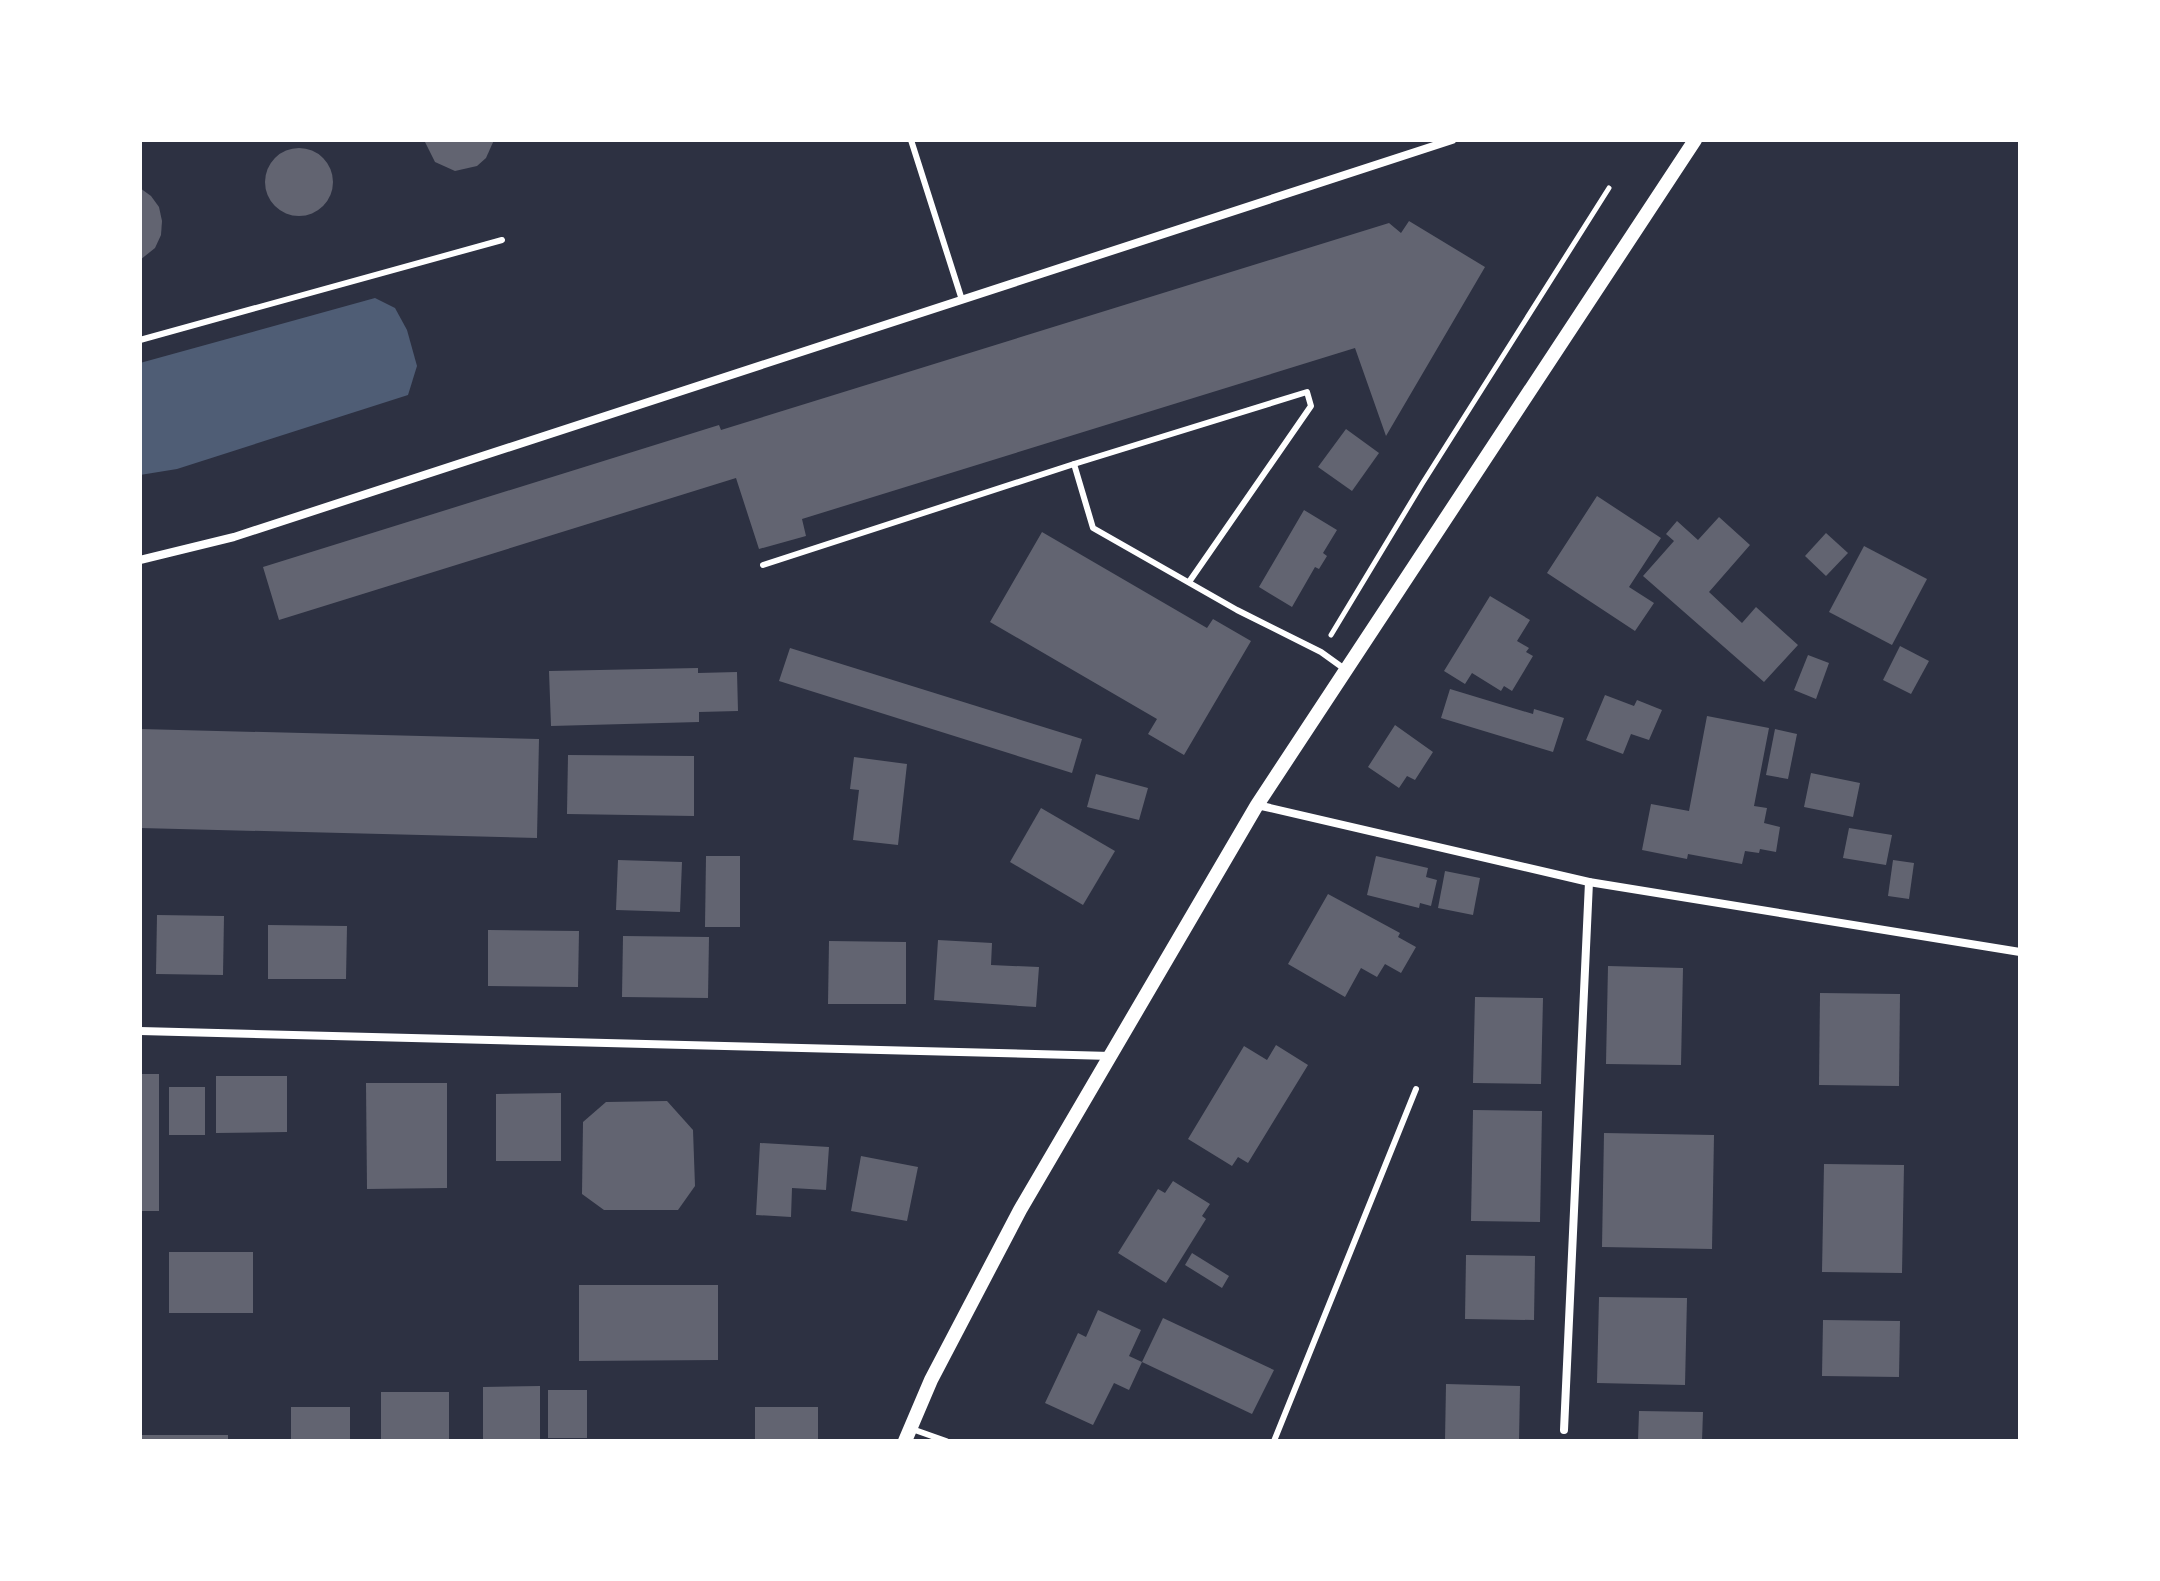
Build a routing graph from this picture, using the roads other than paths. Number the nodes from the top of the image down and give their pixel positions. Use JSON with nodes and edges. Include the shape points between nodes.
{"nodes":[{"id":1,"x":911,"y":140,"type":"edge"},
{"id":2,"x":1452,"y":140,"type":"edge"},
{"id":3,"x":1695,"y":140,"type":"edge"},
{"id":4,"x":502,"y":240,"type":"dead end"},
{"id":5,"x":962,"y":300,"type":"junction"},
{"id":6,"x":140,"y":340,"type":"edge"},
{"id":7,"x":1074,"y":464,"type":"junction"},
{"id":8,"x":140,"y":560,"type":"edge"},
{"id":9,"x":763,"y":565,"type":"dead end"},
{"id":10,"x":1189,"y":582,"type":"junction"},
{"id":11,"x":1346,"y":670,"type":"junction"},
{"id":12,"x":1257,"y":805,"type":"junction"},
{"id":13,"x":1589,"y":882,"type":"junction"},
{"id":14,"x":2020,"y":952,"type":"edge"},
{"id":15,"x":140,"y":1031,"type":"edge"},
{"id":16,"x":1111,"y":1056,"type":"junction"},
{"id":17,"x":1416,"y":1089,"type":"dead end"},
{"id":18,"x":1564,"y":1430,"type":"dead end"},
{"id":19,"x":908,"y":1435,"type":"edge"},
{"id":20,"x":946,"y":1441,"type":"edge"},
{"id":21,"x":1274,"y":1441,"type":"edge"}],
"edges":[{"from":1,"to":5,"type":"lane"},
{"from":2,"to":5,"type":"street"},
{"from":3,"to":11,"type":"street"},
{"from":4,"to":6,"type":"lane"},
{"from":5,"to":8,"type":"street","via":[[234,537]]},
{"from":7,"to":9,"type":"lane"},
{"from":7,"to":10,"type":"lane","via":[[1093,528]]},
{"from":7,"to":10,"type":"lane","via":[[1307,392],[1311,406]]},
{"from":10,"to":11,"type":"lane"},
{"from":11,"to":12,"type":"street"},
{"from":12,"to":13,"type":"street"},
{"from":12,"to":16,"type":"street"},
{"from":13,"to":14,"type":"street"},
{"from":13,"to":18,"type":"street"},
{"from":15,"to":16,"type":"street"},
{"from":16,"to":19,"type":"street","via":[[1020,1210]]},
{"from":17,"to":21,"type":"lane"},
{"from":19,"to":20,"type":"lane"}]}
